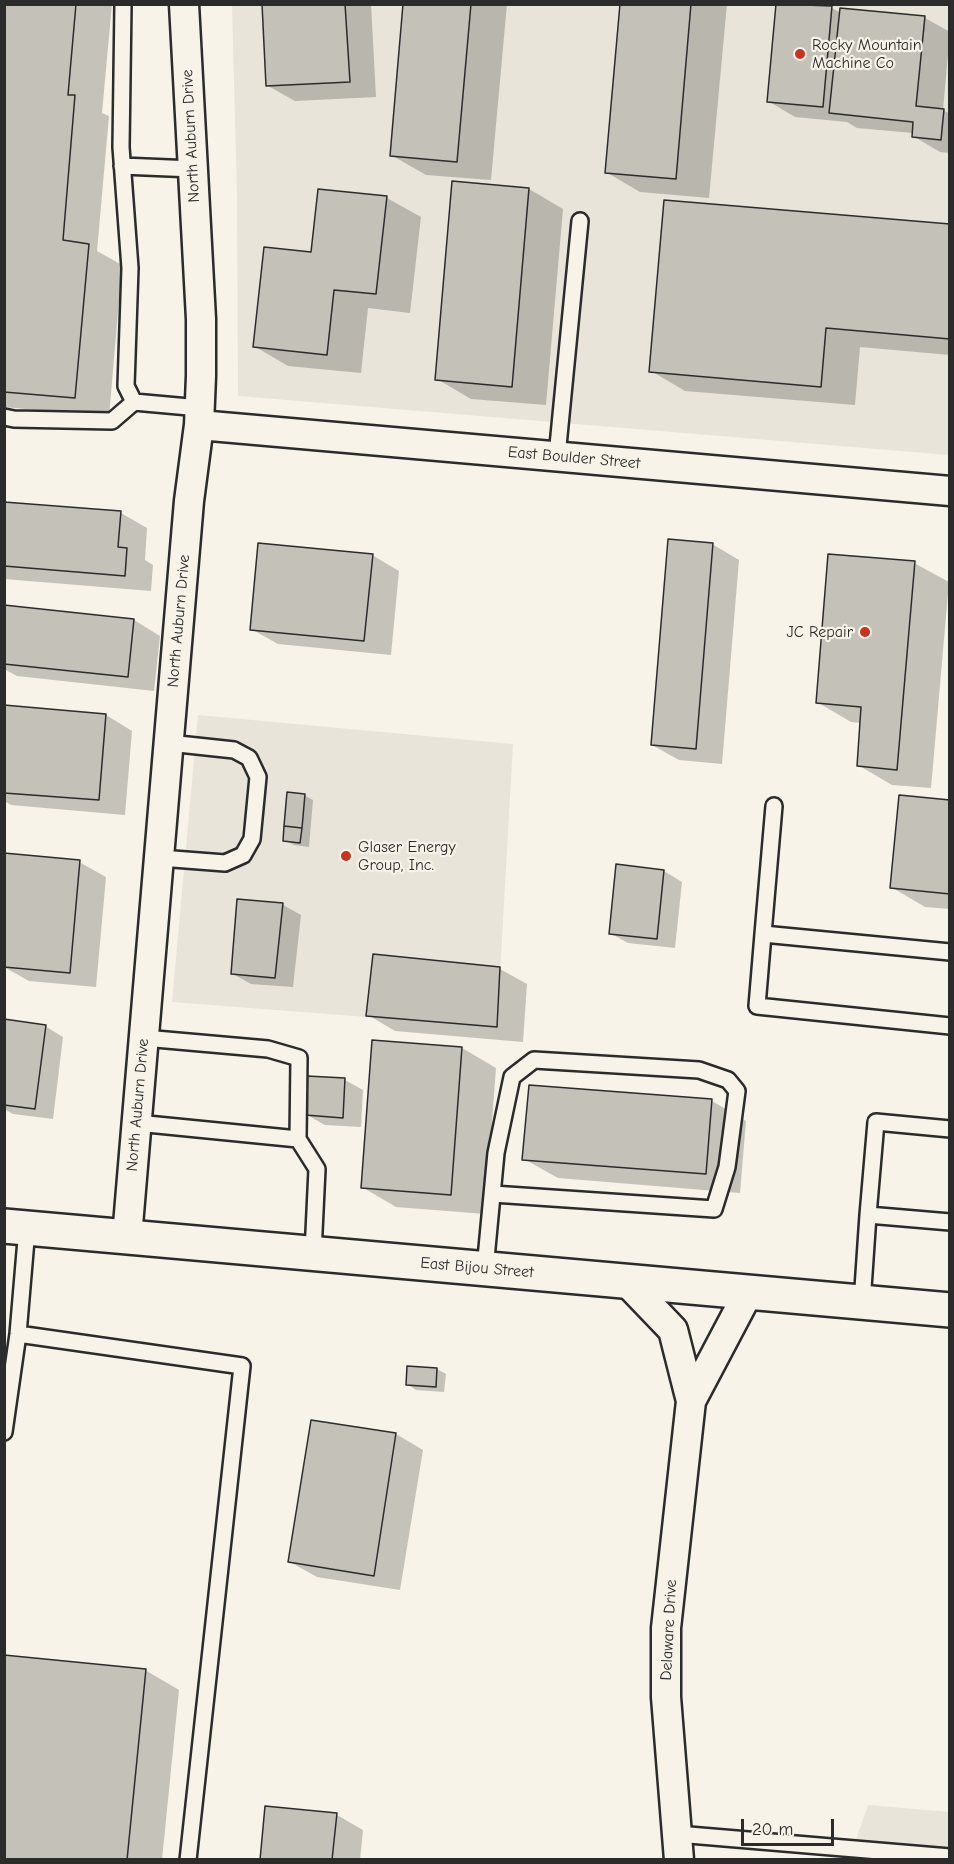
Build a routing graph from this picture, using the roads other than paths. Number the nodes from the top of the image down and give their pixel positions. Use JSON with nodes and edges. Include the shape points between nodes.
{"nodes":[{"id":1,"x":123,"y":4,"type":"edge"},
{"id":2,"x":184,"y":4,"type":"edge"},
{"id":3,"x":122,"y":166,"type":"junction"},
{"id":4,"x":193,"y":169,"type":"junction"},
{"id":5,"x":580,"y":221,"type":"dead end"},
{"id":6,"x":134,"y":402,"type":"junction"},
{"id":7,"x":4,"y":417,"type":"edge"},
{"id":8,"x":200,"y":417,"type":"junction"},
{"id":9,"x":557,"y":456,"type":"junction"},
{"id":10,"x":950,"y":491,"type":"edge"},
{"id":11,"x":169,"y":743,"type":"junction"},
{"id":12,"x":774,"y":806,"type":"dead end"},
{"id":13,"x":160,"y":858,"type":"junction"},
{"id":14,"x":763,"y":934,"type":"junction"},
{"id":15,"x":950,"y":952,"type":"edge"},
{"id":16,"x":950,"y":1026,"type":"edge"},
{"id":17,"x":144,"y":1038,"type":"junction"},
{"id":18,"x":136,"y":1123,"type":"junction"},
{"id":19,"x":950,"y":1129,"type":"edge"},
{"id":20,"x":298,"y":1139,"type":"junction"},
{"id":21,"x":493,"y":1194,"type":"junction"},
{"id":22,"x":868,"y":1215,"type":"junction"},
{"id":23,"x":950,"y":1222,"type":"edge"},
{"id":24,"x":16,"y":1228,"type":"edge"},
{"id":25,"x":127,"y":1237,"type":"junction"},
{"id":26,"x":313,"y":1254,"type":"junction"},
{"id":27,"x":485,"y":1269,"type":"junction"},
{"id":28,"x":627,"y":1282,"type":"junction"},
{"id":29,"x":748,"y":1293,"type":"junction"},
{"id":30,"x":862,"y":1303,"type":"junction"},
{"id":31,"x":950,"y":1310,"type":"edge"},
{"id":32,"x":18,"y":1334,"type":"junction"},
{"id":33,"x":691,"y":1401,"type":"junction"},
{"id":34,"x":4,"y":1432,"type":"edge"},
{"id":35,"x":678,"y":1847,"type":"edge"},
{"id":36,"x":901,"y":1856,"type":"edge"},
{"id":37,"x":950,"y":1857,"type":"edge"},
{"id":38,"x":188,"y":1860,"type":"edge"}],
"edges":[{"from":1,"to":3,"type":"lane"},
{"from":2,"to":4,"type":"street","name":"North Auburn Drive"},
{"from":3,"to":4,"type":"lane"},
{"from":3,"to":6,"type":"lane","via":[[130,268],[126,386]]},
{"from":4,"to":8,"type":"street","name":"North Auburn Drive","via":[[201,319]]},
{"from":5,"to":9,"type":"lane"},
{"from":6,"to":7,"type":"lane","via":[[112,421]]},
{"from":6,"to":8,"type":"lane"},
{"from":8,"to":9,"type":"street","name":"East Boulder Street"},
{"from":8,"to":11,"type":"street","name":"North Auburn Drive"},
{"from":9,"to":10,"type":"street","name":"East Boulder Street"},
{"from":11,"to":13,"type":"street","name":"North Auburn Drive"},
{"from":11,"to":13,"type":"lane","via":[[234,750],[249,758],[258,777],[252,839],[243,855],[225,863]]},
{"from":12,"to":14,"type":"lane"},
{"from":13,"to":17,"type":"street","name":"North Auburn Drive"},
{"from":14,"to":15,"type":"lane"},
{"from":14,"to":16,"type":"lane","via":[[757,1006]]},
{"from":17,"to":18,"type":"street","name":"North Auburn Drive"},
{"from":17,"to":20,"type":"lane","via":[[268,1048],[299,1058]]},
{"from":18,"to":20,"type":"lane"},
{"from":18,"to":25,"type":"street","name":"North Auburn Drive"},
{"from":19,"to":22,"type":"lane","via":[[876,1122]]},
{"from":20,"to":26,"type":"lane","via":[[317,1169]]},
{"from":21,"to":21,"type":"lane","via":[[496,1153],[512,1077],[534,1060],[699,1070],[728,1080],[737,1091],[727,1167],[714,1209]]},
{"from":21,"to":27,"type":"lane"},
{"from":22,"to":23,"type":"lane"},
{"from":22,"to":30,"type":"lane"},
{"from":24,"to":25,"type":"street","name":"East Bijou Street"},
{"from":24,"to":32,"type":"lane"},
{"from":25,"to":26,"type":"street","name":"East Bijou Street"},
{"from":26,"to":27,"type":"street","name":"East Bijou Street"},
{"from":27,"to":28,"type":"street","name":"East Bijou Street"},
{"from":28,"to":29,"type":"street","name":"East Bijou Street"},
{"from":28,"to":33,"type":"street","name":"Delaware Drive","via":[[673,1330]]},
{"from":29,"to":30,"type":"street","name":"East Bijou Street"},
{"from":29,"to":33,"type":"street","name":"Delaware Drive"},
{"from":30,"to":31,"type":"street","name":"East Bijou Street"},
{"from":32,"to":34,"type":"lane"},
{"from":32,"to":38,"type":"lane","via":[[242,1366]]},
{"from":33,"to":35,"type":"street","name":"Delaware Drive","via":[[666,1628],[666,1697]]},
{"from":35,"to":36,"type":"lane"},
{"from":36,"to":37,"type":"lane"}]}
